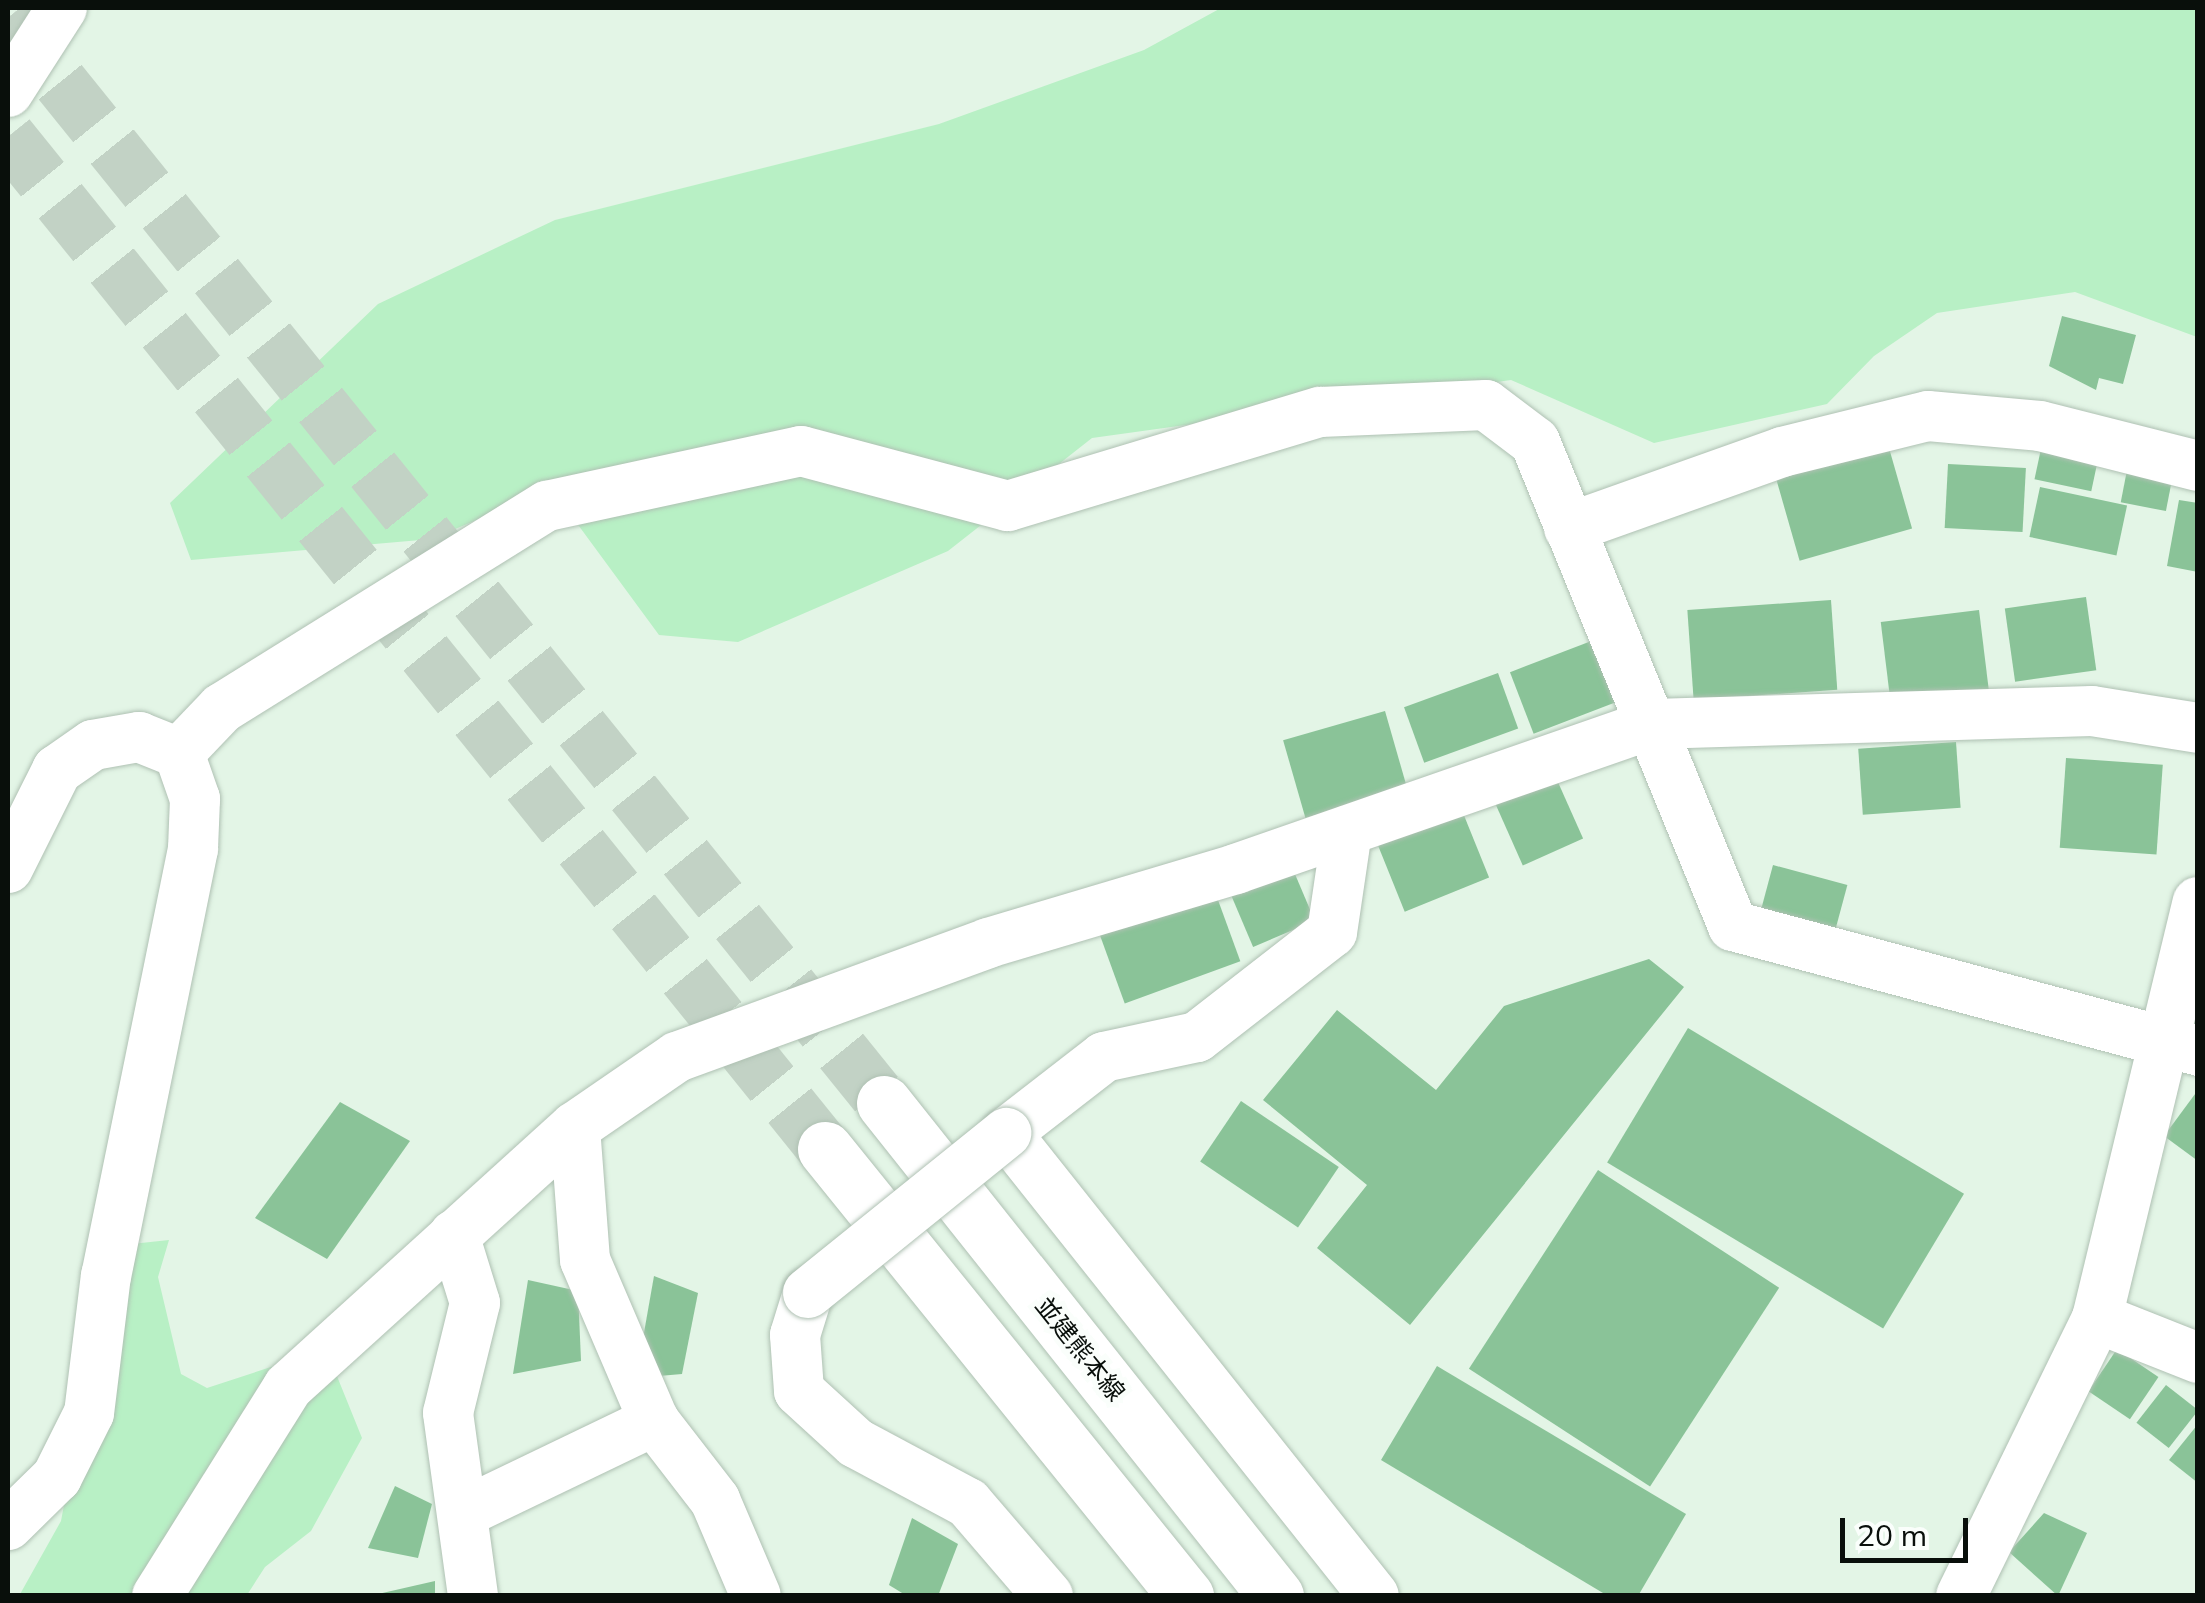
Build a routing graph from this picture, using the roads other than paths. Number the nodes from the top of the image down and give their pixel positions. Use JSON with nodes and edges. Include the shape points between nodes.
{"nodes":[{"id":1,"x":62,"y":8,"type":"edge"},
{"id":2,"x":8,"y":92,"type":"edge"},
{"id":3,"x":2198,"y":466,"type":"edge"},
{"id":4,"x":1569,"y":528,"type":"junction"},
{"id":5,"x":1653,"y":724,"type":"junction"},
{"id":6,"x":2198,"y":728,"type":"edge"},
{"id":7,"x":179,"y":754,"type":"junction"},
{"id":8,"x":1347,"y":831,"type":"junction"},
{"id":9,"x":8,"y":868,"type":"edge"},
{"id":10,"x":2198,"y":902,"type":"edge"},
{"id":11,"x":2180,"y":1046,"type":"edge"},
{"id":12,"x":884,"y":1103,"type":"tunnel mouth"},
{"id":13,"x":574,"y":1128,"type":"junction"},
{"id":14,"x":1006,"y":1134,"type":"junction"},
{"id":15,"x":825,"y":1149,"type":"tunnel mouth"},
{"id":16,"x":454,"y":1235,"type":"junction"},
{"id":17,"x":2098,"y":1318,"type":"junction"},
{"id":18,"x":2198,"y":1358,"type":"edge"},
{"id":19,"x":654,"y":1420,"type":"junction"},
{"id":20,"x":467,"y":1511,"type":"junction"},
{"id":21,"x":8,"y":1525,"type":"edge"},
{"id":22,"x":1982,"y":1588,"type":"edge"},
{"id":23,"x":157,"y":1596,"type":"edge"},
{"id":24,"x":473,"y":1596,"type":"edge"},
{"id":25,"x":756,"y":1596,"type":"edge"},
{"id":26,"x":1048,"y":1596,"type":"edge"},
{"id":27,"x":1186,"y":1596,"type":"edge"},
{"id":28,"x":1276,"y":1596,"type":"edge"},
{"id":29,"x":1374,"y":1596,"type":"edge"}],
"edges":[{"from":1,"to":2,"type":"street"},
{"from":3,"to":4,"type":"street","via":[[2040,426],[1928,416],[1782,452]]},
{"from":4,"to":5,"type":"street"},
{"from":4,"to":7,"type":"street","via":[[1534,442],[1486,405],[1320,412],[1008,506],[801,451],[547,506],[222,708]]},
{"from":5,"to":6,"type":"street","via":[[2092,710]]},
{"from":5,"to":8,"type":"street"},
{"from":5,"to":11,"type":"street","via":[[1734,926]]},
{"from":7,"to":9,"type":"street","via":[[139,737],[93,745],[57,770]]},
{"from":7,"to":21,"type":"street","via":[[195,798],[194,849],[106,1276],[89,1413],[57,1477]]},
{"from":8,"to":13,"type":"street","via":[[988,944],[677,1057]]},
{"from":8,"to":14,"type":"street","via":[[1332,932],[1197,1037],[1104,1056]]},
{"from":10,"to":11,"type":"street"},
{"from":11,"to":17,"type":"street"},
{"from":12,"to":28,"type":"main road","name":"並建熊本線"},
{"from":13,"to":16,"type":"street"},
{"from":13,"to":19,"type":"street","via":[[585,1260]]},
{"from":14,"to":26,"type":"street","bridge":true,"via":[[808,1293],[795,1335],[799,1391],[856,1443],[968,1504]]},
{"from":14,"to":29,"type":"street"},
{"from":15,"to":27,"type":"main road"},
{"from":16,"to":20,"type":"street","via":[[475,1303],[448,1413]]},
{"from":16,"to":23,"type":"street","via":[[288,1387]]},
{"from":17,"to":18,"type":"street"},
{"from":17,"to":22,"type":"street"},
{"from":19,"to":20,"type":"street"},
{"from":19,"to":25,"type":"street","via":[[716,1500],[739,1572]]},
{"from":20,"to":24,"type":"street"}]}
